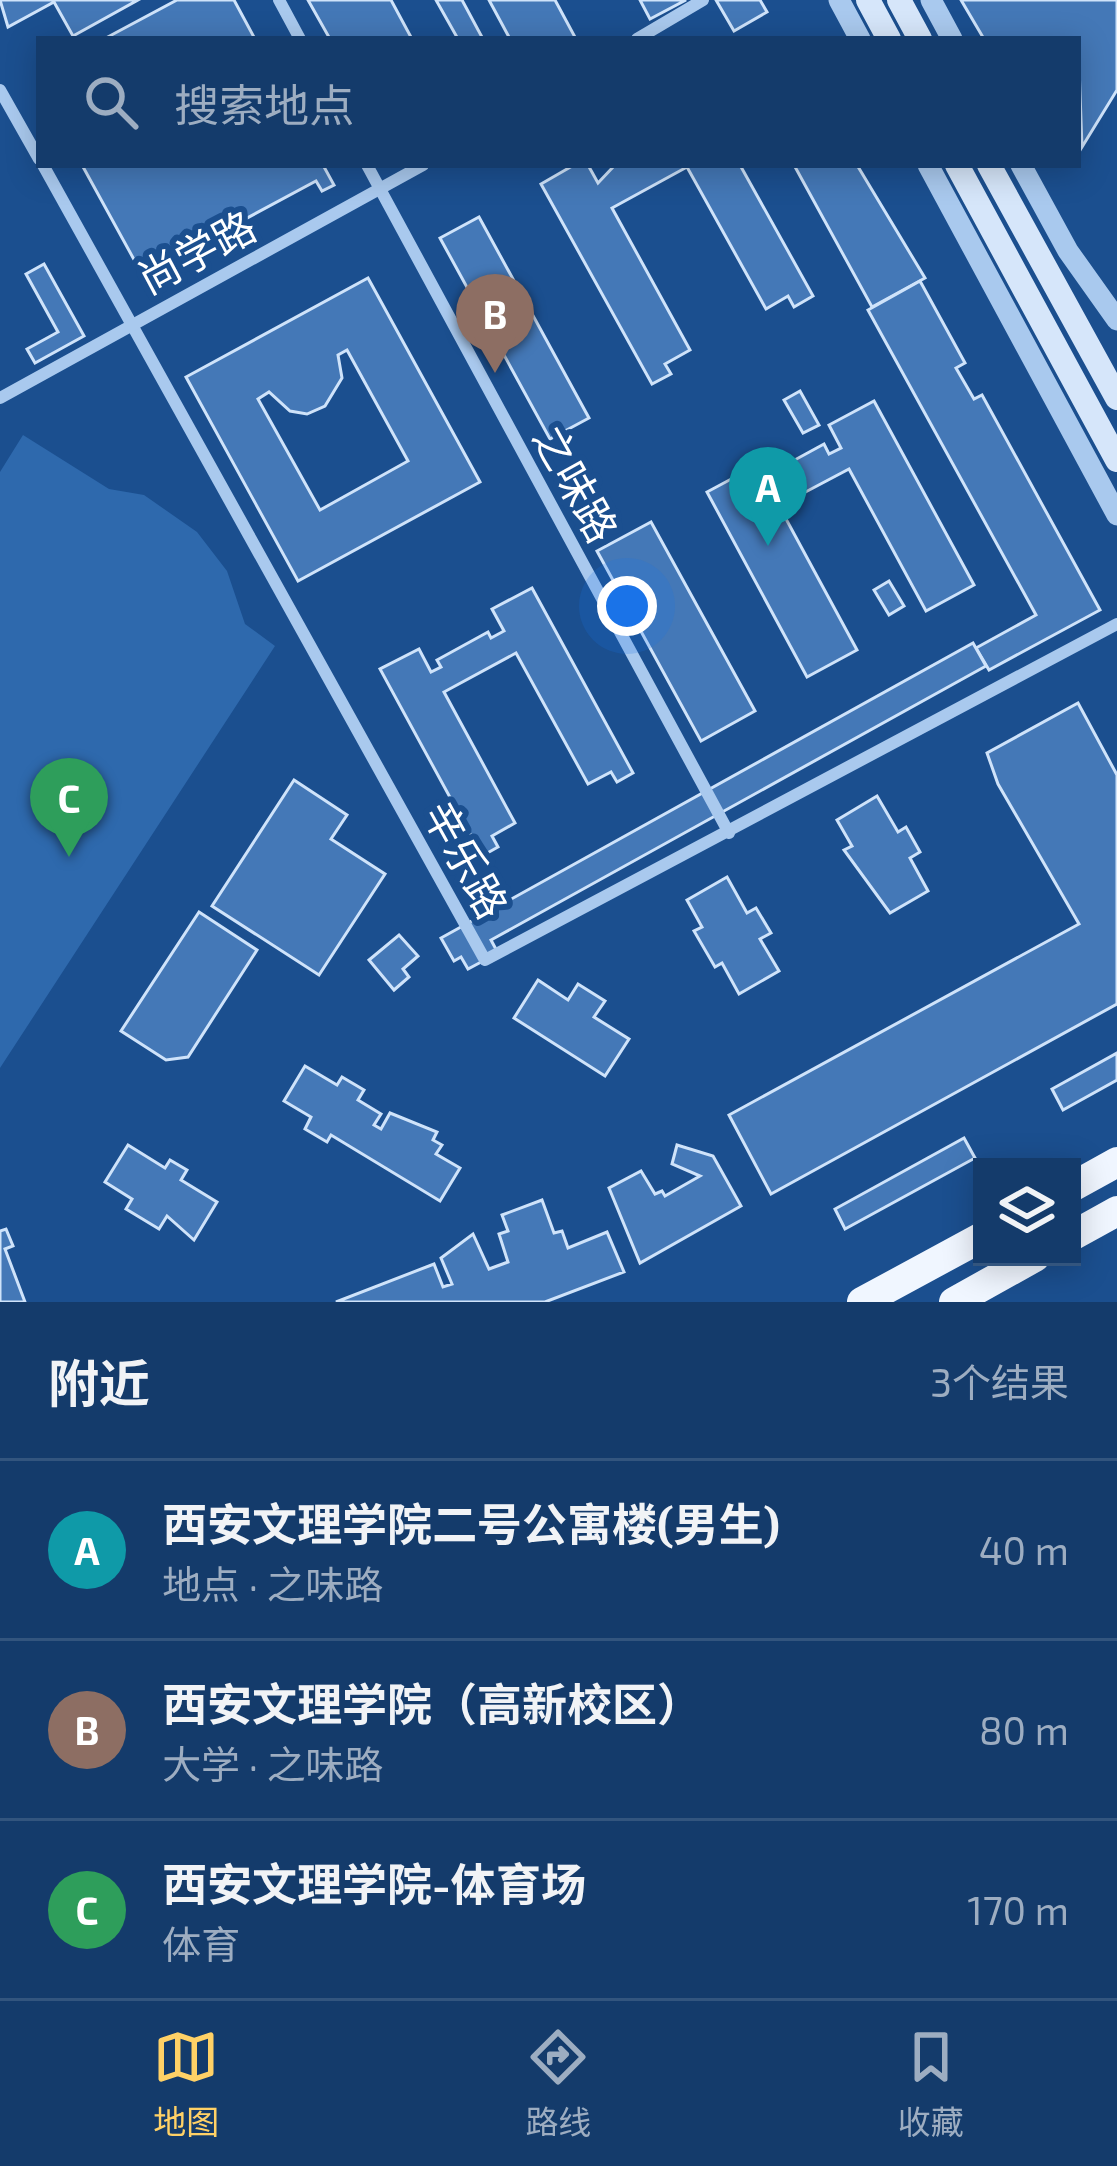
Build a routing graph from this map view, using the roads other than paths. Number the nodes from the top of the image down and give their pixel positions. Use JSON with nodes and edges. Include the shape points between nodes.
{"nodes":[{"id":1,"x":279,"y":0,"type":"edge"},
{"id":2,"x":703,"y":0,"type":"edge"},
{"id":3,"x":839,"y":0,"type":"edge"},
{"id":4,"x":868,"y":0,"type":"edge"},
{"id":5,"x":899,"y":0,"type":"edge"},
{"id":6,"x":931,"y":0,"type":"edge"},
{"id":7,"x":298,"y":36,"type":"edge"},
{"id":8,"x":642,"y":36,"type":"edge"},
{"id":9,"x":858,"y":36,"type":"edge"},
{"id":10,"x":887,"y":36,"type":"edge"},
{"id":11,"x":918,"y":36,"type":"edge"},
{"id":12,"x":950,"y":36,"type":"edge"},
{"id":13,"x":0,"y":90,"type":"edge"},
{"id":14,"x":36,"y":153,"type":"edge"},
{"id":15,"x":44,"y":168,"type":"edge"},
{"id":16,"x":369,"y":168,"type":"edge"},
{"id":17,"x":418,"y":168,"type":"edge"},
{"id":18,"x":930,"y":168,"type":"edge"},
{"id":19,"x":960,"y":168,"type":"edge"},
{"id":20,"x":991,"y":168,"type":"edge"},
{"id":21,"x":1023,"y":168,"type":"edge"},
{"id":22,"x":380,"y":190,"type":"junction"},
{"id":23,"x":1117,"y":320,"type":"edge"},
{"id":24,"x":132,"y":323,"type":"junction"},
{"id":25,"x":0,"y":398,"type":"edge"},
{"id":26,"x":1117,"y":398,"type":"edge"},
{"id":27,"x":1117,"y":460,"type":"edge"},
{"id":28,"x":1117,"y":515,"type":"edge"},
{"id":29,"x":1117,"y":625,"type":"edge"},
{"id":30,"x":729,"y":833,"type":"junction"},
{"id":31,"x":1117,"y":1162,"type":"edge"},
{"id":32,"x":1081,"y":1182,"type":"edge"},
{"id":33,"x":1117,"y":1211,"type":"edge"},
{"id":34,"x":1081,"y":1231,"type":"edge"},
{"id":35,"x":973,"y":1242,"type":"edge"},
{"id":36,"x":1019,"y":1266,"type":"edge"},
{"id":37,"x":862,"y":1302,"type":"edge"},
{"id":38,"x":954,"y":1302,"type":"edge"}],
"edges":[{"from":1,"to":7,"type":"street"},
{"from":2,"to":8,"type":"street"},
{"from":3,"to":9,"type":"street"},
{"from":4,"to":10,"type":"main road"},
{"from":5,"to":11,"type":"main road"},
{"from":6,"to":12,"type":"street"},
{"from":13,"to":14,"type":"street","name":"辛乐路"},
{"from":15,"to":24,"type":"street","name":"辛乐路"},
{"from":16,"to":22,"type":"street","name":"之味路"},
{"from":17,"to":22,"type":"street","name":"尚学路"},
{"from":18,"to":28,"type":"street"},
{"from":19,"to":27,"type":"main road"},
{"from":20,"to":26,"type":"main road"},
{"from":21,"to":23,"type":"street"},
{"from":22,"to":24,"type":"street","name":"尚学路"},
{"from":22,"to":30,"type":"street","name":"之味路"},
{"from":24,"to":25,"type":"street","name":"尚学路"},
{"from":24,"to":30,"type":"street","name":"辛乐路","via":[[485,960]]},
{"from":29,"to":30,"type":"street","name":"辛乐路"},
{"from":31,"to":32,"type":"main road"},
{"from":33,"to":34,"type":"main road"},
{"from":35,"to":37,"type":"main road"},
{"from":36,"to":38,"type":"main road"}]}
